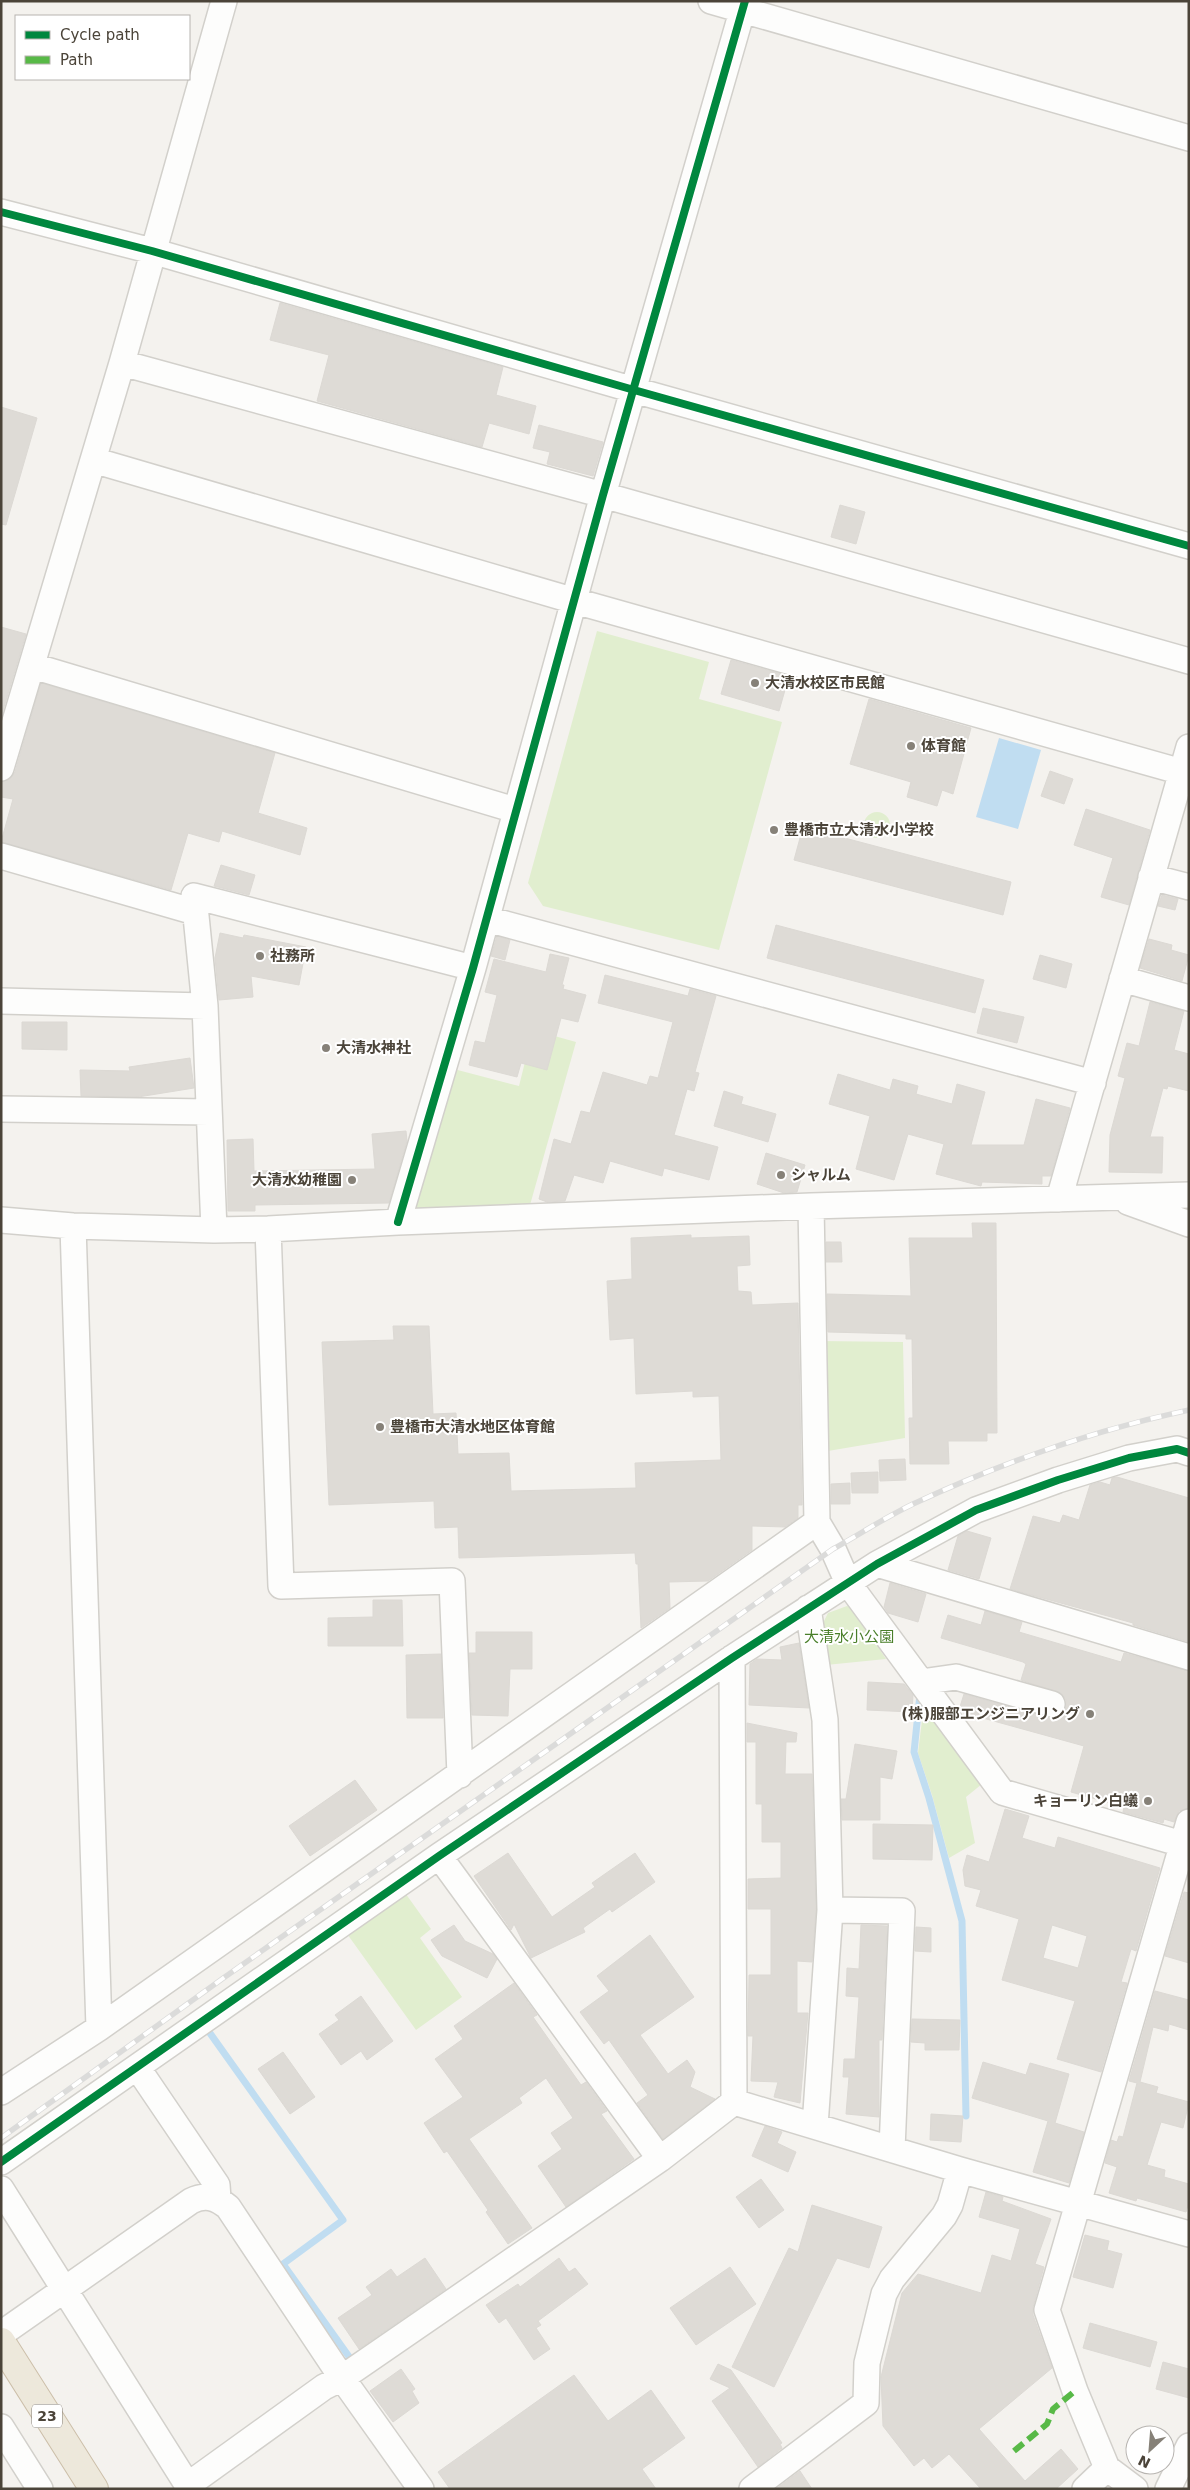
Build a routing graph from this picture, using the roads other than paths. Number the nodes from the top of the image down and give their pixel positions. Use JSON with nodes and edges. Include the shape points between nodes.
{"nodes":[{"id":1,"x":224,"y":1,"type":"edge"},
{"id":2,"x":711,"y":1,"type":"edge"},
{"id":3,"x":744,"y":6,"type":"edge"},
{"id":4,"x":1189,"y":138,"type":"edge"},
{"id":5,"x":1,"y":212,"type":"edge"},
{"id":6,"x":152,"y":251,"type":"junction"},
{"id":7,"x":122,"y":363,"type":"junction"},
{"id":8,"x":634,"y":390,"type":"junction"},
{"id":9,"x":94,"y":460,"type":"junction"},
{"id":10,"x":603,"y":495,"type":"junction"},
{"id":11,"x":1189,"y":546,"type":"edge"},
{"id":12,"x":575,"y":601,"type":"junction"},
{"id":13,"x":1189,"y":661,"type":"edge"},
{"id":14,"x":33,"y":666,"type":"junction"},
{"id":15,"x":1189,"y":747,"type":"edge"},
{"id":16,"x":1,"y":768,"type":"edge"},
{"id":17,"x":1185,"y":773,"type":"edge"},
{"id":18,"x":515,"y":810,"type":"junction"},
{"id":19,"x":1,"y":856,"type":"edge"},
{"id":20,"x":1151,"y":877,"type":"junction"},
{"id":21,"x":1189,"y":887,"type":"edge"},
{"id":22,"x":195,"y":912,"type":"junction"},
{"id":23,"x":487,"y":918,"type":"junction"},
{"id":24,"x":473,"y":968,"type":"junction"},
{"id":25,"x":1122,"y":979,"type":"junction"},
{"id":26,"x":1189,"y":998,"type":"edge"},
{"id":27,"x":1,"y":1001,"type":"edge"},
{"id":28,"x":204,"y":1006,"type":"junction"},
{"id":29,"x":1092,"y":1082,"type":"junction"},
{"id":30,"x":1,"y":1109,"type":"edge"},
{"id":31,"x":209,"y":1112,"type":"junction"},
{"id":32,"x":1189,"y":1195,"type":"edge"},
{"id":33,"x":1059,"y":1198,"type":"junction"},
{"id":34,"x":1115,"y":1198,"type":"junction"},
{"id":35,"x":811,"y":1206,"type":"junction"},
{"id":36,"x":1,"y":1220,"type":"edge"},
{"id":37,"x":398,"y":1222,"type":"junction"},
{"id":38,"x":1189,"y":1224,"type":"edge"},
{"id":39,"x":73,"y":1226,"type":"junction"},
{"id":40,"x":268,"y":1229,"type":"junction"},
{"id":41,"x":214,"y":1230,"type":"junction"},
{"id":42,"x":1189,"y":1453,"type":"edge"},
{"id":43,"x":817,"y":1522,"type":"junction"},
{"id":44,"x":877,"y":1564,"type":"junction"},
{"id":45,"x":848,"y":1583,"type":"junction"},
{"id":46,"x":808,"y":1608,"type":"junction"},
{"id":47,"x":1189,"y":1657,"type":"edge"},
{"id":48,"x":732,"y":1658,"type":"junction"},
{"id":49,"x":921,"y":1682,"type":"junction"},
{"id":50,"x":1052,"y":1704,"type":"dead end"},
{"id":51,"x":460,"y":1775,"type":"junction"},
{"id":52,"x":1186,"y":1838,"type":"edge"},
{"id":53,"x":439,"y":1856,"type":"junction"},
{"id":54,"x":830,"y":1910,"type":"junction"},
{"id":55,"x":99,"y":2028,"type":"junction"},
{"id":56,"x":137,"y":2067,"type":"junction"},
{"id":57,"x":1,"y":2092,"type":"edge"},
{"id":58,"x":734,"y":2102,"type":"junction"},
{"id":59,"x":815,"y":2126,"type":"junction"},
{"id":60,"x":892,"y":2150,"type":"junction"},
{"id":61,"x":660,"y":2159,"type":"junction"},
{"id":62,"x":1,"y":2162,"type":"edge"},
{"id":63,"x":960,"y":2170,"type":"junction"},
{"id":64,"x":1,"y":2189,"type":"edge"},
{"id":65,"x":218,"y":2199,"type":"junction"},
{"id":66,"x":1078,"y":2203,"type":"junction"},
{"id":67,"x":1189,"y":2234,"type":"edge"},
{"id":68,"x":64,"y":2290,"type":"junction"},
{"id":69,"x":1,"y":2334,"type":"edge"},
{"id":70,"x":1,"y":2342,"type":"edge"},
{"id":71,"x":342,"y":2378,"type":"junction"},
{"id":72,"x":1,"y":2427,"type":"edge"},
{"id":73,"x":1189,"y":2446,"type":"edge"},
{"id":74,"x":1107,"y":2468,"type":"junction"},
{"id":75,"x":189,"y":2487,"type":"edge"},
{"id":76,"x":40,"y":2489,"type":"edge"},
{"id":77,"x":94,"y":2489,"type":"edge"},
{"id":78,"x":421,"y":2489,"type":"edge"},
{"id":79,"x":752,"y":2489,"type":"edge"},
{"id":80,"x":1085,"y":2489,"type":"edge"},
{"id":81,"x":1135,"y":2489,"type":"edge"},
{"id":82,"x":1168,"y":2489,"type":"edge"}],
"edges":[{"from":1,"to":6,"type":"street"},
{"from":2,"to":3,"type":"street"},
{"from":3,"to":4,"type":"street"},
{"from":3,"to":8,"type":"street"},
{"from":5,"to":6,"type":"street"},
{"from":6,"to":7,"type":"street"},
{"from":6,"to":8,"type":"street"},
{"from":7,"to":9,"type":"street"},
{"from":7,"to":10,"type":"street"},
{"from":8,"to":10,"type":"street"},
{"from":8,"to":11,"type":"street"},
{"from":9,"to":12,"type":"street"},
{"from":9,"to":14,"type":"street"},
{"from":10,"to":12,"type":"street"},
{"from":10,"to":13,"type":"street"},
{"from":12,"to":17,"type":"street"},
{"from":12,"to":18,"type":"street"},
{"from":14,"to":16,"type":"street"},
{"from":14,"to":18,"type":"street"},
{"from":15,"to":17,"type":"street"},
{"from":17,"to":20,"type":"street"},
{"from":18,"to":23,"type":"street"},
{"from":19,"to":22,"type":"street"},
{"from":20,"to":21,"type":"street"},
{"from":20,"to":25,"type":"street"},
{"from":22,"to":24,"type":"street","via":[[194,896]]},
{"from":22,"to":28,"type":"street"},
{"from":23,"to":24,"type":"street"},
{"from":23,"to":29,"type":"street"},
{"from":24,"to":37,"type":"street"},
{"from":25,"to":26,"type":"street"},
{"from":25,"to":29,"type":"street"},
{"from":27,"to":28,"type":"street"},
{"from":28,"to":31,"type":"street"},
{"from":29,"to":33,"type":"street"},
{"from":30,"to":31,"type":"street"},
{"from":31,"to":41,"type":"street"},
{"from":32,"to":34,"type":"street"},
{"from":33,"to":34,"type":"street"},
{"from":33,"to":35,"type":"street"},
{"from":34,"to":38,"type":"street"},
{"from":35,"to":37,"type":"street","via":[[503,1223]]},
{"from":35,"to":43,"type":"street"},
{"from":36,"to":39,"type":"street"},
{"from":37,"to":40,"type":"street","via":[[332,1230]]},
{"from":39,"to":41,"type":"street"},
{"from":39,"to":55,"type":"street"},
{"from":40,"to":41,"type":"street"},
{"from":40,"to":51,"type":"street","via":[[281,1586],[416,1579],[452,1581]]},
{"from":42,"to":44,"type":"street","via":[[1177,1450],[1129,1458],[1058,1480],[976,1510]]},
{"from":43,"to":45,"type":"street","via":[[834,1549]]},
{"from":43,"to":51,"type":"street"},
{"from":44,"to":45,"type":"street"},
{"from":44,"to":47,"type":"street"},
{"from":45,"to":46,"type":"street"},
{"from":45,"to":49,"type":"street"},
{"from":46,"to":48,"type":"street"},
{"from":46,"to":54,"type":"street","via":[[825,1720]]},
{"from":48,"to":53,"type":"street"},
{"from":48,"to":58,"type":"street"},
{"from":49,"to":50,"type":"street","via":[[956,1677]]},
{"from":49,"to":52,"type":"street","via":[[1002,1792]]},
{"from":51,"to":55,"type":"street"},
{"from":52,"to":66,"type":"street"},
{"from":53,"to":56,"type":"street"},
{"from":53,"to":61,"type":"street"},
{"from":54,"to":59,"type":"street"},
{"from":54,"to":60,"type":"street","via":[[902,1911]]},
{"from":55,"to":57,"type":"street"},
{"from":56,"to":62,"type":"street"},
{"from":56,"to":65,"type":"street","via":[[217,2186]]},
{"from":58,"to":59,"type":"street"},
{"from":58,"to":61,"type":"street"},
{"from":59,"to":60,"type":"street"},
{"from":60,"to":63,"type":"street"},
{"from":61,"to":71,"type":"street"},
{"from":63,"to":66,"type":"street"},
{"from":63,"to":79,"type":"street","via":[[944,2216],[892,2278],[884,2294],[867,2364],[866,2403]]},
{"from":64,"to":68,"type":"street"},
{"from":65,"to":68,"type":"street","via":[[199,2197],[191,2201]]},
{"from":65,"to":71,"type":"street","via":[[228,2207]]},
{"from":66,"to":67,"type":"street"},
{"from":66,"to":74,"type":"street","via":[[1047,2310],[1075,2391]]},
{"from":68,"to":69,"type":"street"},
{"from":68,"to":75,"type":"street","via":[[81,2312]]},
{"from":70,"to":77,"type":"highway","number":"23"},
{"from":71,"to":75,"type":"street"},
{"from":71,"to":78,"type":"street"},
{"from":72,"to":76,"type":"street"},
{"from":73,"to":82,"type":"street"},
{"from":74,"to":80,"type":"street"},
{"from":74,"to":81,"type":"street"}]}
